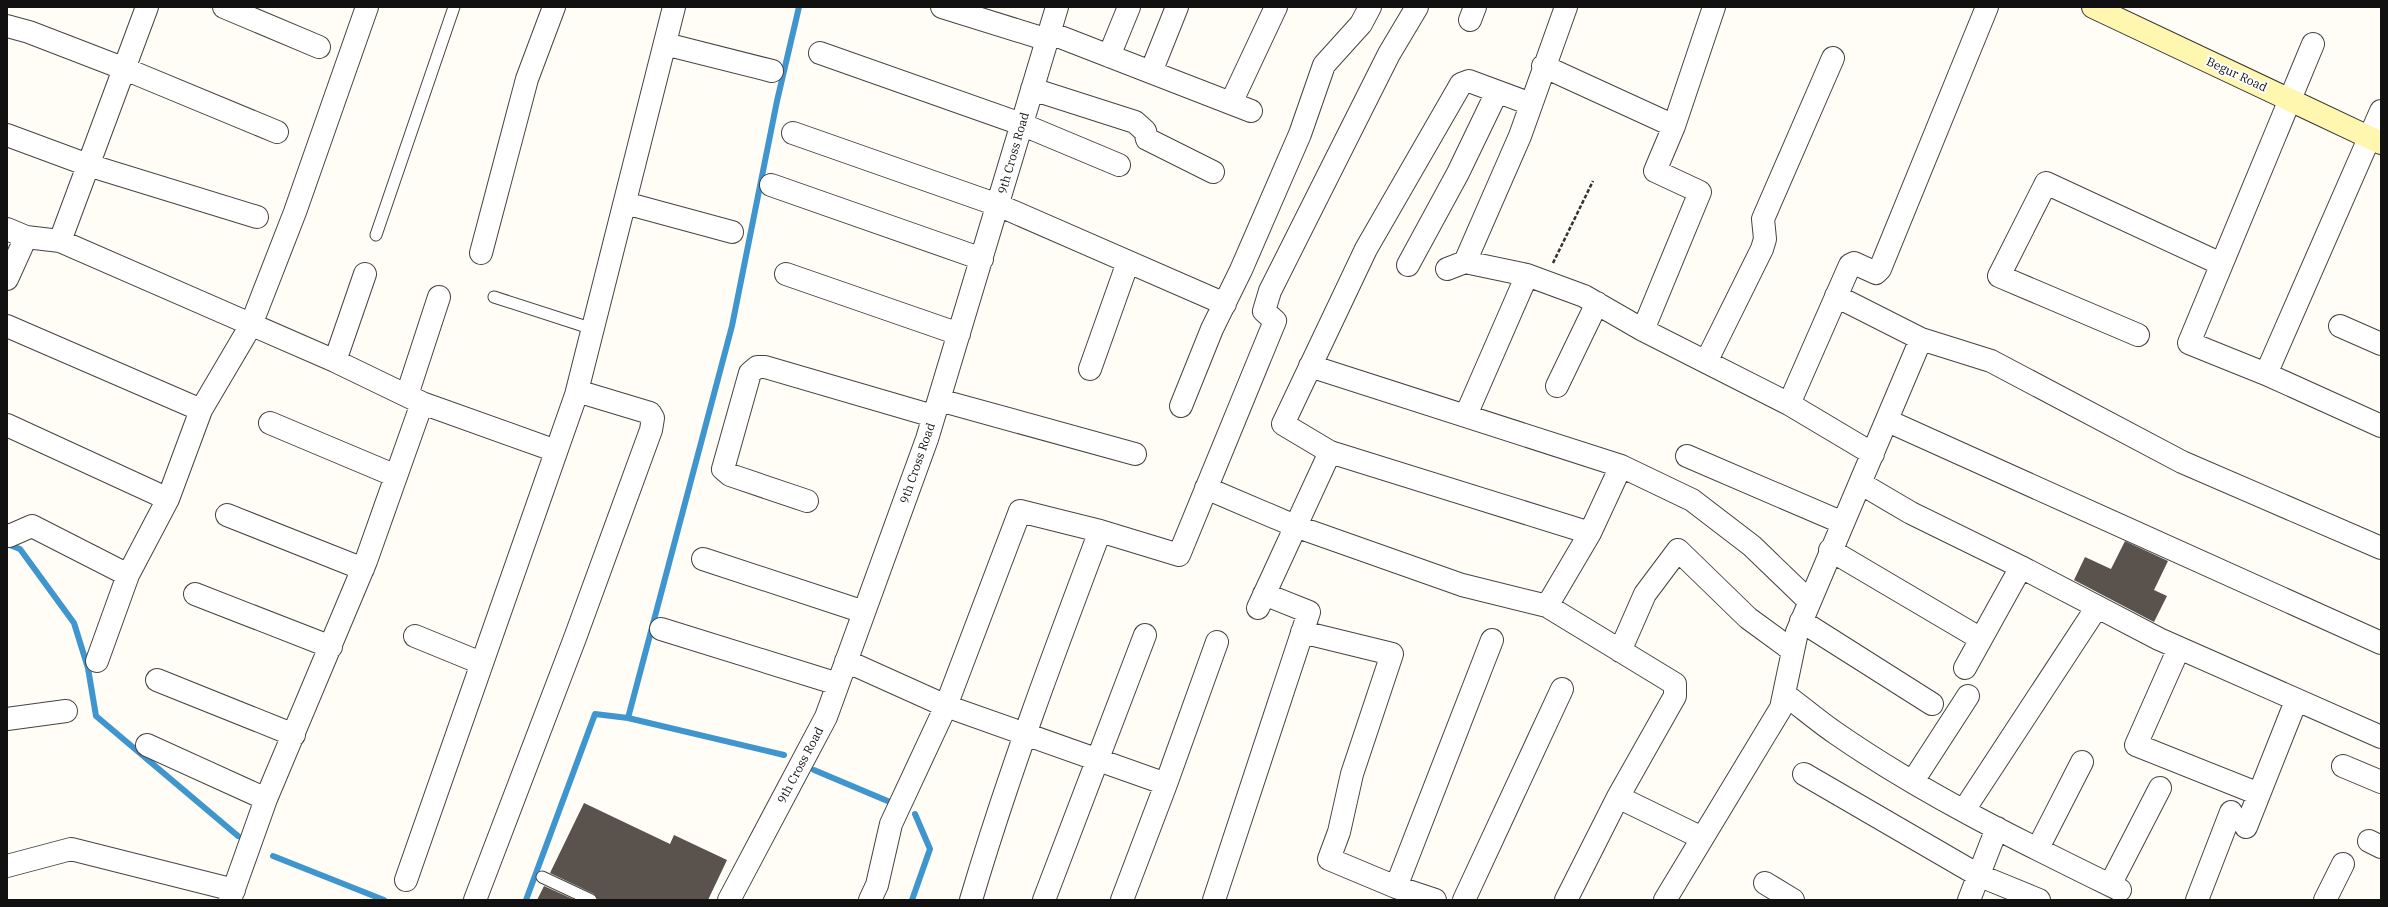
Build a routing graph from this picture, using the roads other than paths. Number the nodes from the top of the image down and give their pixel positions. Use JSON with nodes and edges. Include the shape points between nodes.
{"nodes":[{"id":1,"x":146,"y":7,"type":"edge"},
{"id":2,"x":224,"y":7,"type":"edge"},
{"id":3,"x":367,"y":7,"type":"edge"},
{"id":4,"x":454,"y":7,"type":"edge"},
{"id":5,"x":554,"y":7,"type":"edge"},
{"id":6,"x":674,"y":7,"type":"edge"},
{"id":7,"x":942,"y":7,"type":"edge"},
{"id":8,"x":1057,"y":7,"type":"edge"},
{"id":9,"x":1129,"y":7,"type":"edge"},
{"id":10,"x":1177,"y":7,"type":"edge"},
{"id":11,"x":1276,"y":7,"type":"edge"},
{"id":12,"x":1370,"y":7,"type":"edge"},
{"id":13,"x":1417,"y":7,"type":"edge"},
{"id":14,"x":1566,"y":7,"type":"edge"},
{"id":15,"x":1714,"y":7,"type":"edge"},
{"id":16,"x":1987,"y":7,"type":"edge"},
{"id":17,"x":2093,"y":7,"type":"edge"},
{"id":18,"x":994,"y":15,"type":"edge"},
{"id":19,"x":7,"y":26,"type":"edge"},
{"id":20,"x":1049,"y":37,"type":"junction"},
{"id":21,"x":665,"y":44,"type":"junction"},
{"id":22,"x":2313,"y":44,"type":"dead end"},
{"id":23,"x":319,"y":47,"type":"dead end"},
{"id":24,"x":820,"y":53,"type":"dead end"},
{"id":25,"x":1109,"y":56,"type":"junction"},
{"id":26,"x":1833,"y":58,"type":"dead end"},
{"id":27,"x":1544,"y":66,"type":"junction"},
{"id":28,"x":125,"y":69,"type":"junction"},
{"id":29,"x":772,"y":71,"type":"dead end"},
{"id":30,"x":1151,"y":72,"type":"junction"},
{"id":31,"x":1032,"y":89,"type":"junction"},
{"id":32,"x":1497,"y":92,"type":"junction"},
{"id":33,"x":2290,"y":99,"type":"junction"},
{"id":34,"x":1231,"y":103,"type":"junction"},
{"id":35,"x":1531,"y":104,"type":"junction"},
{"id":36,"x":1251,"y":111,"type":"dead end"},
{"id":37,"x":2381,"y":111,"type":"edge"},
{"id":38,"x":1021,"y":124,"type":"junction"},
{"id":39,"x":1674,"y":126,"type":"junction"},
{"id":40,"x":277,"y":132,"type":"dead end"},
{"id":41,"x":793,"y":133,"type":"dead end"},
{"id":42,"x":7,"y":135,"type":"edge"},
{"id":43,"x":2375,"y":140,"type":"edge"},
{"id":44,"x":88,"y":165,"type":"junction"},
{"id":45,"x":1119,"y":165,"type":"dead end"},
{"id":46,"x":1213,"y":172,"type":"dead end"},
{"id":47,"x":771,"y":186,"type":"dead end"},
{"id":48,"x":625,"y":203,"type":"junction"},
{"id":49,"x":998,"y":205,"type":"junction"},
{"id":50,"x":258,"y":218,"type":"dead end"},
{"id":51,"x":732,"y":232,"type":"dead end"},
{"id":52,"x":16,"y":233,"type":"edge"},
{"id":53,"x":376,"y":235,"type":"dead end"},
{"id":54,"x":60,"y":241,"type":"junction"},
{"id":55,"x":480,"y":253,"type":"dead end"},
{"id":56,"x":982,"y":259,"type":"junction"},
{"id":57,"x":1128,"y":262,"type":"junction"},
{"id":58,"x":2221,"y":264,"type":"junction"},
{"id":59,"x":1408,"y":265,"type":"dead end"},
{"id":60,"x":365,"y":274,"type":"dead end"},
{"id":61,"x":786,"y":274,"type":"dead end"},
{"id":62,"x":1536,"y":278,"type":"junction"},
{"id":63,"x":7,"y":279,"type":"edge"},
{"id":64,"x":1836,"y":296,"type":"junction"},
{"id":65,"x":438,"y":297,"type":"dead end"},
{"id":66,"x":494,"y":297,"type":"dead end"},
{"id":67,"x":1597,"y":303,"type":"junction"},
{"id":68,"x":1225,"y":304,"type":"junction"},
{"id":69,"x":7,"y":326,"type":"edge"},
{"id":70,"x":251,"y":326,"type":"junction"},
{"id":71,"x":2340,"y":326,"type":"dead end"},
{"id":72,"x":593,"y":329,"type":"junction"},
{"id":73,"x":1643,"y":330,"type":"junction"},
{"id":74,"x":959,"y":334,"type":"junction"},
{"id":75,"x":2138,"y":335,"type":"dead end"},
{"id":76,"x":1921,"y":339,"type":"junction"},
{"id":77,"x":2381,"y":344,"type":"edge"},
{"id":78,"x":335,"y":361,"type":"junction"},
{"id":79,"x":1706,"y":362,"type":"junction"},
{"id":80,"x":1310,"y":366,"type":"junction"},
{"id":81,"x":1090,"y":370,"type":"dead end"},
{"id":82,"x":2266,"y":374,"type":"junction"},
{"id":83,"x":1557,"y":386,"type":"dead end"},
{"id":84,"x":577,"y":391,"type":"junction"},
{"id":85,"x":415,"y":399,"type":"junction"},
{"id":86,"x":1789,"y":404,"type":"junction"},
{"id":87,"x":1181,"y":406,"type":"dead end"},
{"id":88,"x":936,"y":408,"type":"junction"},
{"id":89,"x":201,"y":410,"type":"junction"},
{"id":90,"x":1466,"y":415,"type":"junction"},
{"id":91,"x":1888,"y":421,"type":"junction"},
{"id":92,"x":270,"y":423,"type":"dead end"},
{"id":93,"x":7,"y":425,"type":"edge"},
{"id":94,"x":2381,"y":426,"type":"edge"},
{"id":95,"x":556,"y":451,"type":"junction"},
{"id":96,"x":1330,"y":452,"type":"junction"},
{"id":97,"x":1136,"y":454,"type":"dead end"},
{"id":98,"x":1873,"y":454,"type":"junction"},
{"id":99,"x":1687,"y":456,"type":"dead end"},
{"id":100,"x":1621,"y":466,"type":"junction"},
{"id":101,"x":396,"y":476,"type":"junction"},
{"id":102,"x":1860,"y":483,"type":"junction"},
{"id":103,"x":1206,"y":488,"type":"junction"},
{"id":104,"x":168,"y":499,"type":"junction"},
{"id":105,"x":806,"y":501,"type":"dead end"},
{"id":106,"x":227,"y":515,"type":"dead end"},
{"id":107,"x":1843,"y":522,"type":"junction"},
{"id":108,"x":1295,"y":526,"type":"junction"},
{"id":109,"x":1100,"y":531,"type":"junction"},
{"id":110,"x":1590,"y":533,"type":"junction"},
{"id":111,"x":7,"y":535,"type":"edge"},
{"id":112,"x":2381,"y":548,"type":"edge"},
{"id":113,"x":1830,"y":550,"type":"junction"},
{"id":114,"x":703,"y":559,"type":"dead end"},
{"id":115,"x":2022,"y":567,"type":"junction"},
{"id":116,"x":362,"y":569,"type":"junction"},
{"id":117,"x":128,"y":574,"type":"junction"},
{"id":118,"x":195,"y":594,"type":"dead end"},
{"id":119,"x":1809,"y":601,"type":"junction"},
{"id":120,"x":1547,"y":606,"type":"junction"},
{"id":121,"x":2097,"y":607,"type":"junction"},
{"id":122,"x":864,"y":612,"type":"junction"},
{"id":123,"x":1801,"y":621,"type":"junction"},
{"id":124,"x":661,"y":629,"type":"dead end"},
{"id":125,"x":1302,"y":632,"type":"junction"},
{"id":126,"x":1145,"y":635,"type":"dead end"},
{"id":127,"x":415,"y":636,"type":"dead end"},
{"id":128,"x":1981,"y":639,"type":"junction"},
{"id":129,"x":1492,"y":640,"type":"dead end"},
{"id":130,"x":1217,"y":642,"type":"dead end"},
{"id":131,"x":2381,"y":643,"type":"edge"},
{"id":132,"x":331,"y":647,"type":"junction"},
{"id":133,"x":2179,"y":648,"type":"junction"},
{"id":134,"x":1620,"y":651,"type":"junction"},
{"id":135,"x":1793,"y":651,"type":"junction"},
{"id":136,"x":97,"y":661,"type":"dead end"},
{"id":137,"x":846,"y":661,"type":"junction"},
{"id":138,"x":482,"y":663,"type":"junction"},
{"id":139,"x":1965,"y":668,"type":"dead end"},
{"id":140,"x":157,"y":680,"type":"dead end"},
{"id":141,"x":838,"y":684,"type":"junction"},
{"id":142,"x":1562,"y":689,"type":"dead end"},
{"id":143,"x":1784,"y":694,"type":"junction"},
{"id":144,"x":1968,"y":696,"type":"dead end"},
{"id":145,"x":2296,"y":702,"type":"junction"},
{"id":146,"x":1932,"y":704,"type":"dead end"},
{"id":147,"x":946,"y":706,"type":"junction"},
{"id":148,"x":66,"y":711,"type":"dead end"},
{"id":149,"x":7,"y":719,"type":"edge"},
{"id":150,"x":294,"y":734,"type":"junction"},
{"id":151,"x":1025,"y":735,"type":"junction"},
{"id":152,"x":2381,"y":738,"type":"edge"},
{"id":153,"x":147,"y":745,"type":"dead end"},
{"id":154,"x":1098,"y":759,"type":"junction"},
{"id":155,"x":2082,"y":762,"type":"dead end"},
{"id":156,"x":2343,"y":766,"type":"dead end"},
{"id":157,"x":1804,"y":774,"type":"dead end"},
{"id":158,"x":1913,"y":781,"type":"junction"},
{"id":159,"x":2381,"y":782,"type":"edge"},
{"id":160,"x":1166,"y":784,"type":"junction"},
{"id":161,"x":2160,"y":788,"type":"dead end"},
{"id":162,"x":2259,"y":794,"type":"junction"},
{"id":163,"x":1618,"y":797,"type":"junction"},
{"id":164,"x":266,"y":799,"type":"junction"},
{"id":165,"x":1964,"y":810,"type":"junction"},
{"id":166,"x":1997,"y":828,"type":"junction"},
{"id":167,"x":1702,"y":838,"type":"junction"},
{"id":168,"x":2038,"y":848,"type":"junction"},
{"id":169,"x":2343,"y":864,"type":"dead end"},
{"id":170,"x":7,"y":866,"type":"edge"},
{"id":171,"x":1978,"y":875,"type":"junction"},
{"id":172,"x":542,"y":877,"type":"dead end"},
{"id":173,"x":406,"y":880,"type":"dead end"},
{"id":174,"x":1765,"y":883,"type":"dead end"},
{"id":175,"x":1396,"y":887,"type":"junction"},
{"id":176,"x":232,"y":895,"type":"edge"},
{"id":177,"x":475,"y":900,"type":"edge"},
{"id":178,"x":591,"y":900,"type":"edge"},
{"id":179,"x":729,"y":900,"type":"edge"},
{"id":180,"x":870,"y":900,"type":"edge"},
{"id":181,"x":971,"y":900,"type":"edge"},
{"id":182,"x":1044,"y":900,"type":"edge"},
{"id":183,"x":1122,"y":900,"type":"edge"},
{"id":184,"x":1214,"y":900,"type":"edge"},
{"id":185,"x":1435,"y":900,"type":"edge"},
{"id":186,"x":1464,"y":900,"type":"edge"},
{"id":187,"x":1566,"y":900,"type":"edge"},
{"id":188,"x":1665,"y":900,"type":"edge"},
{"id":189,"x":1793,"y":900,"type":"edge"},
{"id":190,"x":1969,"y":900,"type":"edge"},
{"id":191,"x":2039,"y":900,"type":"edge"},
{"id":192,"x":2197,"y":900,"type":"edge"},
{"id":193,"x":2325,"y":900,"type":"edge"}],
"edges":[{"from":1,"to":28,"type":"street"},
{"from":2,"to":23,"type":"street"},
{"from":3,"to":70,"type":"street","via":[[295,212]]},
{"from":4,"to":53,"type":"lane"},
{"from":5,"to":55,"type":"street","via":[[527,79]]},
{"from":6,"to":21,"type":"street"},
{"from":7,"to":18,"type":"street"},
{"from":8,"to":20,"type":"street","name":"9th Cross Road"},
{"from":9,"to":25,"type":"street"},
{"from":10,"to":30,"type":"street"},
{"from":11,"to":34,"type":"street"},
{"from":12,"to":68,"type":"street","via":[[1361,24],[1324,66],[1300,134]]},
{"from":13,"to":103,"type":"street","via":[[1389,54],[1270,291],[1264,311],[1276,321]]},
{"from":14,"to":27,"type":"street"},
{"from":15,"to":39,"type":"street"},
{"from":16,"to":64,"type":"street","via":[[1880,269],[1876,273],[1854,263],[1850,265]]},
{"from":17,"to":33,"type":"main road","name":"Begur Road"},
{"from":18,"to":20,"type":"street"},
{"from":19,"to":28,"type":"street"},
{"from":20,"to":25,"type":"street"},
{"from":20,"to":31,"type":"street","name":"9th Cross Road"},
{"from":21,"to":29,"type":"street"},
{"from":21,"to":48,"type":"street"},
{"from":22,"to":33,"type":"street"},
{"from":24,"to":38,"type":"street"},
{"from":25,"to":30,"type":"street"},
{"from":26,"to":79,"type":"street","via":[[1763,219],[1765,239],[1762,250]]},
{"from":27,"to":35,"type":"street"},
{"from":27,"to":39,"type":"street"},
{"from":28,"to":40,"type":"street"},
{"from":28,"to":44,"type":"street"},
{"from":30,"to":34,"type":"street"},
{"from":31,"to":38,"type":"street","name":"9th Cross Road"},
{"from":31,"to":46,"type":"street","via":[[1135,122],[1145,131],[1147,139]]},
{"from":32,"to":35,"type":"street"},
{"from":32,"to":59,"type":"street","via":[[1458,173]]},
{"from":32,"to":80,"type":"street","via":[[1469,81],[1461,84],[1455,92],[1427,146],[1366,249]]},
{"from":33,"to":43,"type":"main road","name":"Begur Road"},
{"from":33,"to":58,"type":"street"},
{"from":34,"to":36,"type":"street"},
{"from":35,"to":62,"type":"street","via":[[1500,186],[1456,266]]},
{"from":37,"to":43,"type":"street"},
{"from":38,"to":45,"type":"street"},
{"from":38,"to":49,"type":"street","name":"9th Cross Road"},
{"from":39,"to":73,"type":"street","via":[[1655,171],[1700,192]]},
{"from":41,"to":49,"type":"street"},
{"from":42,"to":44,"type":"street"},
{"from":43,"to":82,"type":"street"},
{"from":44,"to":50,"type":"street"},
{"from":44,"to":54,"type":"street"},
{"from":47,"to":56,"type":"street"},
{"from":48,"to":51,"type":"street"},
{"from":48,"to":72,"type":"street"},
{"from":49,"to":56,"type":"street","name":"9th Cross Road"},
{"from":49,"to":57,"type":"street"},
{"from":52,"to":54,"type":"street"},
{"from":52,"to":63,"type":"street"},
{"from":54,"to":70,"type":"street"},
{"from":56,"to":74,"type":"street","name":"9th Cross Road"},
{"from":57,"to":68,"type":"street"},
{"from":57,"to":81,"type":"street"},
{"from":58,"to":75,"type":"street","via":[[2046,183],[1999,276]]},
{"from":58,"to":82,"type":"street","via":[[2189,343]]},
{"from":60,"to":78,"type":"street"},
{"from":61,"to":74,"type":"street"},
{"from":62,"to":67,"type":"street"},
{"from":62,"to":90,"type":"street"},
{"from":64,"to":76,"type":"street"},
{"from":64,"to":86,"type":"street"},
{"from":65,"to":85,"type":"street"},
{"from":66,"to":72,"type":"lane"},
{"from":67,"to":73,"type":"street"},
{"from":67,"to":83,"type":"street"},
{"from":68,"to":87,"type":"street","via":[[1212,329]]},
{"from":69,"to":89,"type":"street"},
{"from":70,"to":78,"type":"street"},
{"from":70,"to":89,"type":"street"},
{"from":71,"to":77,"type":"street"},
{"from":72,"to":84,"type":"street"},
{"from":73,"to":79,"type":"street"},
{"from":74,"to":88,"type":"street","name":"9th Cross Road"},
{"from":76,"to":91,"type":"street"},
{"from":76,"to":112,"type":"street","via":[[1992,361],[2182,462]]},
{"from":78,"to":85,"type":"street"},
{"from":79,"to":86,"type":"street"},
{"from":80,"to":90,"type":"street"},
{"from":80,"to":96,"type":"street","via":[[1283,424]]},
{"from":82,"to":94,"type":"street"},
{"from":84,"to":95,"type":"street"},
{"from":84,"to":177,"type":"street","via":[[650,413],[653,418],[651,430]]},
{"from":85,"to":95,"type":"street"},
{"from":85,"to":101,"type":"street"},
{"from":86,"to":98,"type":"street"},
{"from":88,"to":97,"type":"street"},
{"from":88,"to":105,"type":"street","via":[[757,367],[750,374],[723,469],[730,475]]},
{"from":88,"to":122,"type":"street","name":"9th Cross Road"},
{"from":89,"to":104,"type":"street"},
{"from":90,"to":100,"type":"street"},
{"from":91,"to":98,"type":"street"},
{"from":91,"to":131,"type":"street"},
{"from":92,"to":101,"type":"street"},
{"from":93,"to":104,"type":"street"},
{"from":95,"to":138,"type":"street"},
{"from":96,"to":108,"type":"street"},
{"from":96,"to":110,"type":"street"},
{"from":98,"to":102,"type":"street"},
{"from":99,"to":107,"type":"street"},
{"from":100,"to":110,"type":"street"},
{"from":100,"to":119,"type":"street","via":[[1692,500],[1752,546]]},
{"from":101,"to":116,"type":"street"},
{"from":102,"to":107,"type":"street"},
{"from":102,"to":115,"type":"street","via":[[1911,513]]},
{"from":103,"to":108,"type":"street"},
{"from":103,"to":109,"type":"street","via":[[1179,555]]},
{"from":104,"to":117,"type":"street"},
{"from":106,"to":116,"type":"street"},
{"from":107,"to":113,"type":"street"},
{"from":108,"to":120,"type":"street","via":[[1462,585]]},
{"from":108,"to":125,"type":"street","via":[[1261,601],[1309,612]]},
{"from":109,"to":147,"type":"street","via":[[1020,511]]},
{"from":109,"to":151,"type":"street"},
{"from":110,"to":120,"type":"street"},
{"from":111,"to":117,"type":"street","via":[[32,526]]},
{"from":113,"to":119,"type":"street"},
{"from":113,"to":128,"type":"street"},
{"from":114,"to":122,"type":"street"},
{"from":115,"to":121,"type":"street"},
{"from":115,"to":128,"type":"street"},
{"from":116,"to":132,"type":"street"},
{"from":117,"to":136,"type":"street"},
{"from":118,"to":132,"type":"street"},
{"from":119,"to":123,"type":"street"},
{"from":120,"to":134,"type":"street"},
{"from":121,"to":133,"type":"street"},
{"from":121,"to":165,"type":"street"},
{"from":122,"to":137,"type":"street","name":"9th Cross Road"},
{"from":123,"to":135,"type":"street"},
{"from":123,"to":146,"type":"street"},
{"from":124,"to":141,"type":"street"},
{"from":125,"to":175,"type":"street","via":[[1392,654],[1352,774],[1339,832],[1329,859]]},
{"from":125,"to":184,"type":"street"},
{"from":126,"to":154,"type":"street"},
{"from":127,"to":138,"type":"street"},
{"from":128,"to":139,"type":"street"},
{"from":129,"to":175,"type":"street"},
{"from":130,"to":160,"type":"street"},
{"from":132,"to":150,"type":"street"},
{"from":133,"to":145,"type":"street"},
{"from":133,"to":162,"type":"street","via":[[2136,745]]},
{"from":134,"to":135,"type":"street","via":[[1645,594],[1678,550],[1748,618]]},
{"from":134,"to":163,"type":"street","via":[[1675,684],[1676,690]]},
{"from":135,"to":143,"type":"street"},
{"from":137,"to":141,"type":"street","name":"9th Cross Road"},
{"from":137,"to":147,"type":"street"},
{"from":138,"to":173,"type":"street"},
{"from":140,"to":150,"type":"street"},
{"from":141,"to":179,"type":"street","name":"9th Cross Road","via":[[826,717]]},
{"from":142,"to":186,"type":"street"},
{"from":143,"to":158,"type":"street","via":[[1837,734]]},
{"from":143,"to":167,"type":"street","via":[[1781,708]]},
{"from":144,"to":158,"type":"street"},
{"from":145,"to":152,"type":"street"},
{"from":145,"to":162,"type":"street"},
{"from":147,"to":151,"type":"street"},
{"from":147,"to":180,"type":"street","via":[[891,824],[877,885]]},
{"from":148,"to":149,"type":"street"},
{"from":150,"to":164,"type":"street"},
{"from":151,"to":154,"type":"street"},
{"from":151,"to":181,"type":"street","via":[[993,825]]},
{"from":153,"to":164,"type":"street"},
{"from":154,"to":160,"type":"street"},
{"from":154,"to":182,"type":"street"},
{"from":155,"to":168,"type":"street"},
{"from":156,"to":159,"type":"street"},
{"from":157,"to":171,"type":"street"},
{"from":158,"to":165,"type":"street"},
{"from":160,"to":183,"type":"street"},
{"from":161,"to":168,"type":"street","via":[[2115,887]]},
{"from":162,"to":192,"type":"street","via":[[2239,820]]},
{"from":163,"to":167,"type":"street"},
{"from":163,"to":187,"type":"street"},
{"from":164,"to":176,"type":"street"},
{"from":165,"to":166,"type":"street"},
{"from":166,"to":168,"type":"street"},
{"from":166,"to":171,"type":"street"},
{"from":167,"to":188,"type":"street"},
{"from":169,"to":193,"type":"street"},
{"from":170,"to":176,"type":"street","via":[[71,849]]},
{"from":171,"to":190,"type":"street"},
{"from":171,"to":191,"type":"street"},
{"from":172,"to":178,"type":"lane"},
{"from":174,"to":189,"type":"street"},
{"from":175,"to":185,"type":"street"}]}
